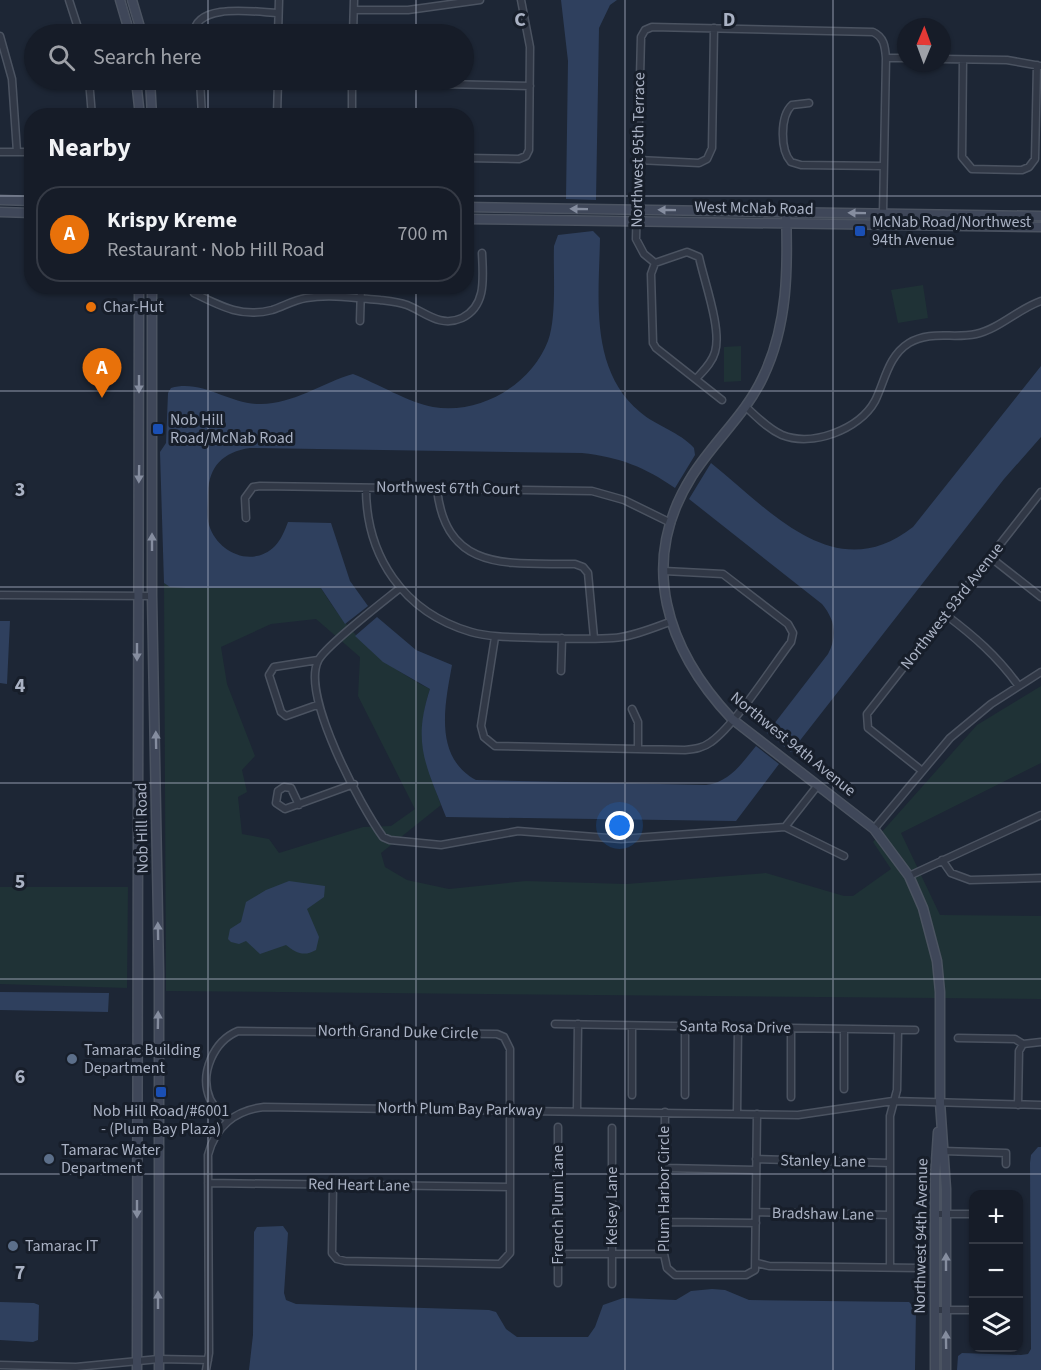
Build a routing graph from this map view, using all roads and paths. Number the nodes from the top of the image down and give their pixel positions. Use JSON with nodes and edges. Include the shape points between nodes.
{"nodes":[{"id":1,"x":69,"y":0,"type":"edge"},
{"id":2,"x":120,"y":0,"type":"edge"},
{"id":3,"x":132,"y":0,"type":"edge"},
{"id":4,"x":279,"y":0,"type":"edge"},
{"id":5,"x":354,"y":0,"type":"edge"},
{"id":6,"x":480,"y":0,"type":"edge"},
{"id":7,"x":521,"y":0,"type":"edge"},
{"id":8,"x":354,"y":10,"type":"junction"},
{"id":9,"x":278,"y":12,"type":"junction"},
{"id":10,"x":77,"y":24,"type":"edge"},
{"id":11,"x":127,"y":24,"type":"edge"},
{"id":12,"x":139,"y":24,"type":"edge"},
{"id":13,"x":195,"y":24,"type":"edge"},
{"id":14,"x":278,"y":24,"type":"edge"},
{"id":15,"x":353,"y":24,"type":"edge"},
{"id":16,"x":714,"y":28,"type":"junction"},
{"id":17,"x":0,"y":36,"type":"edge"},
{"id":18,"x":886,"y":58,"type":"junction"},
{"id":19,"x":897,"y":58,"type":"edge"},
{"id":20,"x":951,"y":59,"type":"edge"},
{"id":21,"x":963,"y":60,"type":"junction"},
{"id":22,"x":1039,"y":65,"type":"edge"},
{"id":23,"x":474,"y":84,"type":"edge"},
{"id":24,"x":530,"y":86,"type":"junction"},
{"id":25,"x":90,"y":90,"type":"edge"},
{"id":26,"x":137,"y":90,"type":"edge"},
{"id":27,"x":151,"y":90,"type":"edge"},
{"id":28,"x":201,"y":90,"type":"edge"},
{"id":29,"x":278,"y":90,"type":"edge"},
{"id":30,"x":352,"y":90,"type":"edge"},
{"id":31,"x":809,"y":103,"type":"dead end"},
{"id":32,"x":91,"y":108,"type":"edge"},
{"id":33,"x":139,"y":108,"type":"edge"},
{"id":34,"x":152,"y":108,"type":"edge"},
{"id":35,"x":202,"y":108,"type":"edge"},
{"id":36,"x":278,"y":108,"type":"edge"},
{"id":37,"x":352,"y":108,"type":"edge"},
{"id":38,"x":0,"y":152,"type":"edge"},
{"id":39,"x":17,"y":152,"type":"junction"},
{"id":40,"x":24,"y":152,"type":"edge"},
{"id":41,"x":474,"y":158,"type":"edge"},
{"id":42,"x":638,"y":160,"type":"junction"},
{"id":43,"x":883,"y":166,"type":"junction"},
{"id":44,"x":0,"y":200,"type":"edge"},
{"id":45,"x":24,"y":201,"type":"edge"},
{"id":46,"x":474,"y":207,"type":"edge"},
{"id":47,"x":637,"y":210,"type":"junction"},
{"id":48,"x":0,"y":212,"type":"edge"},
{"id":49,"x":786,"y":212,"type":"junction"},
{"id":50,"x":24,"y":213,"type":"edge"},
{"id":51,"x":883,"y":213,"type":"junction"},
{"id":52,"x":1041,"y":216,"type":"edge"},
{"id":53,"x":474,"y":219,"type":"edge"},
{"id":54,"x":637,"y":222,"type":"junction"},
{"id":55,"x":786,"y":223,"type":"junction"},
{"id":56,"x":1041,"y":228,"type":"edge"},
{"id":57,"x":482,"y":253,"type":"dead end"},
{"id":58,"x":655,"y":263,"type":"junction"},
{"id":59,"x":139,"y":294,"type":"edge"},
{"id":60,"x":152,"y":294,"type":"edge"},
{"id":61,"x":196,"y":294,"type":"edge"},
{"id":62,"x":361,"y":294,"type":"edge"},
{"id":63,"x":361,"y":298,"type":"junction"},
{"id":64,"x":1041,"y":301,"type":"edge"},
{"id":65,"x":360,"y":321,"type":"dead end"},
{"id":66,"x":696,"y":379,"type":"junction"},
{"id":67,"x":722,"y":400,"type":"dead end"},
{"id":68,"x":746,"y":407,"type":"junction"},
{"id":69,"x":366,"y":488,"type":"junction"},
{"id":70,"x":437,"y":489,"type":"junction"},
{"id":71,"x":1041,"y":492,"type":"edge"},
{"id":72,"x":246,"y":518,"type":"dead end"},
{"id":73,"x":670,"y":523,"type":"junction"},
{"id":74,"x":990,"y":557,"type":"junction"},
{"id":75,"x":664,"y":571,"type":"junction"},
{"id":76,"x":399,"y":588,"type":"junction"},
{"id":77,"x":0,"y":595,"type":"edge"},
{"id":78,"x":137,"y":596,"type":"junction"},
{"id":79,"x":152,"y":596,"type":"junction"},
{"id":80,"x":1041,"y":597,"type":"edge"},
{"id":81,"x":945,"y":615,"type":"junction"},
{"id":82,"x":670,"y":622,"type":"junction"},
{"id":83,"x":495,"y":637,"type":"junction"},
{"id":84,"x":562,"y":638,"type":"junction"},
{"id":85,"x":594,"y":638,"type":"junction"},
{"id":86,"x":318,"y":660,"type":"junction"},
{"id":87,"x":561,"y":671,"type":"dead end"},
{"id":88,"x":1041,"y":672,"type":"edge"},
{"id":89,"x":1018,"y":685,"type":"junction"},
{"id":90,"x":317,"y":705,"type":"junction"},
{"id":91,"x":632,"y":709,"type":"dead end"},
{"id":92,"x":732,"y":719,"type":"junction"},
{"id":93,"x":638,"y":749,"type":"junction"},
{"id":94,"x":921,"y":770,"type":"junction"},
{"id":95,"x":354,"y":784,"type":"junction"},
{"id":96,"x":818,"y":785,"type":"junction"},
{"id":97,"x":299,"y":805,"type":"dead end"},
{"id":98,"x":1041,"y":815,"type":"edge"},
{"id":99,"x":785,"y":827,"type":"junction"},
{"id":100,"x":874,"y":829,"type":"junction"},
{"id":101,"x":844,"y":856,"type":"dead end"},
{"id":102,"x":942,"y":860,"type":"junction"},
{"id":103,"x":909,"y":876,"type":"junction"},
{"id":104,"x":1041,"y":878,"type":"edge"},
{"id":105,"x":555,"y":1024,"type":"dead end"},
{"id":106,"x":578,"y":1024,"type":"junction"},
{"id":107,"x":632,"y":1026,"type":"junction"},
{"id":108,"x":685,"y":1027,"type":"junction"},
{"id":109,"x":738,"y":1027,"type":"junction"},
{"id":110,"x":791,"y":1028,"type":"junction"},
{"id":111,"x":844,"y":1030,"type":"junction"},
{"id":112,"x":898,"y":1030,"type":"junction"},
{"id":113,"x":915,"y":1030,"type":"dead end"},
{"id":114,"x":958,"y":1038,"type":"dead end"},
{"id":115,"x":1041,"y":1042,"type":"edge"},
{"id":116,"x":1023,"y":1044,"type":"junction"},
{"id":117,"x":844,"y":1089,"type":"dead end"},
{"id":118,"x":632,"y":1095,"type":"dead end"},
{"id":119,"x":685,"y":1095,"type":"dead end"},
{"id":120,"x":791,"y":1097,"type":"dead end"},
{"id":121,"x":893,"y":1101,"type":"junction"},
{"id":122,"x":940,"y":1102,"type":"junction"},
{"id":123,"x":1018,"y":1105,"type":"junction"},
{"id":124,"x":1041,"y":1105,"type":"edge"},
{"id":125,"x":510,"y":1109,"type":"junction"},
{"id":126,"x":577,"y":1110,"type":"junction"},
{"id":127,"x":664,"y":1112,"type":"junction"},
{"id":128,"x":737,"y":1113,"type":"junction"},
{"id":129,"x":757,"y":1114,"type":"junction"},
{"id":130,"x":228,"y":1120,"type":"junction"},
{"id":131,"x":558,"y":1127,"type":"dead end"},
{"id":132,"x":612,"y":1128,"type":"dead end"},
{"id":133,"x":944,"y":1151,"type":"junction"},
{"id":134,"x":756,"y":1159,"type":"junction"},
{"id":135,"x":890,"y":1163,"type":"junction"},
{"id":136,"x":1006,"y":1164,"type":"dead end"},
{"id":137,"x":665,"y":1168,"type":"junction"},
{"id":138,"x":756,"y":1170,"type":"junction"},
{"id":139,"x":208,"y":1183,"type":"junction"},
{"id":140,"x":333,"y":1185,"type":"junction"},
{"id":141,"x":510,"y":1187,"type":"junction"},
{"id":142,"x":756,"y":1212,"type":"junction"},
{"id":143,"x":935,"y":1214,"type":"junction"},
{"id":144,"x":946,"y":1214,"type":"junction"},
{"id":145,"x":969,"y":1214,"type":"edge"},
{"id":146,"x":890,"y":1215,"type":"junction"},
{"id":147,"x":665,"y":1222,"type":"junction"},
{"id":148,"x":756,"y":1223,"type":"junction"},
{"id":149,"x":558,"y":1254,"type":"junction"},
{"id":150,"x":612,"y":1254,"type":"junction"},
{"id":151,"x":664,"y":1254,"type":"junction"},
{"id":152,"x":757,"y":1263,"type":"junction"},
{"id":153,"x":890,"y":1267,"type":"junction"},
{"id":154,"x":919,"y":1268,"type":"dead end"},
{"id":155,"x":558,"y":1283,"type":"dead end"},
{"id":156,"x":612,"y":1284,"type":"dead end"},
{"id":157,"x":935,"y":1310,"type":"junction"},
{"id":158,"x":946,"y":1310,"type":"junction"},
{"id":159,"x":969,"y":1310,"type":"edge"},
{"id":160,"x":159,"y":1359,"type":"junction"},
{"id":161,"x":208,"y":1360,"type":"junction"},
{"id":162,"x":0,"y":1365,"type":"edge"},
{"id":163,"x":137,"y":1366,"type":"edge"},
{"id":164,"x":76,"y":1367,"type":"junction"},
{"id":165,"x":88,"y":1370,"type":"edge"},
{"id":166,"x":159,"y":1370,"type":"edge"},
{"id":167,"x":206,"y":1370,"type":"edge"},
{"id":168,"x":935,"y":1370,"type":"edge"},
{"id":169,"x":946,"y":1370,"type":"edge"}],
"edges":[{"from":1,"to":10,"type":"street"},
{"from":2,"to":11,"type":"main road"},
{"from":3,"to":12,"type":"main road"},
{"from":4,"to":9,"type":"street"},
{"from":5,"to":8,"type":"street"},
{"from":6,"to":8,"type":"street","via":[[408,10]]},
{"from":7,"to":24,"type":"street","via":[[530,47]]},
{"from":8,"to":15,"type":"street"},
{"from":9,"to":13,"type":"street","via":[[203,15]]},
{"from":9,"to":14,"type":"street"},
{"from":16,"to":18,"type":"street","via":[[873,32],[884,41]]},
{"from":16,"to":42,"type":"street","name":"Northwest 95th Terrace","via":[[652,27],[640,37]]},
{"from":16,"to":42,"type":"street","via":[[712,148],[707,159],[699,163]]},
{"from":17,"to":39,"type":"street","via":[[12,79]]},
{"from":18,"to":19,"type":"street"},
{"from":18,"to":43,"type":"street"},
{"from":20,"to":21,"type":"street"},
{"from":21,"to":22,"type":"street"},
{"from":21,"to":22,"type":"street","via":[[962,157],[972,169],[1022,170],[1035,159]]},
{"from":23,"to":24,"type":"street"},
{"from":24,"to":41,"type":"street","via":[[526,156]]},
{"from":25,"to":32,"type":"street"},
{"from":26,"to":33,"type":"main road"},
{"from":27,"to":34,"type":"main road"},
{"from":28,"to":35,"type":"street"},
{"from":29,"to":36,"type":"street"},
{"from":30,"to":37,"type":"street"},
{"from":31,"to":43,"type":"street","via":[[792,105],[785,116],[784,147],[791,162]]},
{"from":38,"to":39,"type":"street"},
{"from":39,"to":40,"type":"street"},
{"from":42,"to":47,"type":"street","name":"Northwest 95th Terrace"},
{"from":43,"to":51,"type":"street"},
{"from":44,"to":45,"type":"main road"},
{"from":47,"to":46,"type":"main road","name":"West McNab Road","one_way":true},
{"from":49,"to":47,"type":"main road","name":"West McNab Road","one_way":true},
{"from":47,"to":54,"type":"street","name":"Northwest 95th Terrace"},
{"from":48,"to":50,"type":"main road"},
{"from":51,"to":49,"type":"main road","name":"West McNab Road","one_way":true},
{"from":49,"to":55,"type":"main road","name":"Northwest 94th Avenue"},
{"from":51,"to":52,"type":"main road","name":"West McNab Road"},
{"from":53,"to":54,"type":"main road","name":"West McNab Road"},
{"from":54,"to":55,"type":"main road","name":"West McNab Road"},
{"from":54,"to":58,"type":"street","name":"Northwest 95th Terrace","via":[[639,246]]},
{"from":55,"to":56,"type":"main road","name":"West McNab Road"},
{"from":55,"to":68,"type":"main road","name":"Northwest 94th Avenue","via":[[781,326],[763,379]]},
{"from":57,"to":63,"type":"street","via":[[478,303],[460,319],[446,322],[407,305]]},
{"from":58,"to":66,"type":"street","via":[[651,274],[653,343]]},
{"from":58,"to":66,"type":"street","via":[[687,252],[699,257],[717,345],[710,363]]},
{"from":59,"to":78,"type":"main road","name":"Nob Hill Road","one_way":true},
{"from":79,"to":60,"type":"main road","name":"Nob Hill Road","one_way":true},
{"from":61,"to":63,"type":"street","via":[[249,314],[312,297]]},
{"from":62,"to":63,"type":"street"},
{"from":63,"to":65,"type":"street"},
{"from":64,"to":68,"type":"street","via":[[975,334],[933,335],[906,345],[890,363],[873,404],[849,426],[832,434],[813,438],[783,435]]},
{"from":66,"to":67,"type":"street"},
{"from":68,"to":73,"type":"main road","name":"Northwest 94th Avenue","via":[[692,476]]},
{"from":69,"to":70,"type":"street","name":"Northwest 67th Court"},
{"from":69,"to":72,"type":"street","name":"Northwest 67th Court","via":[[253,487],[245,498]]},
{"from":69,"to":76,"type":"street","via":[[369,528]]},
{"from":70,"to":73,"type":"street","name":"Northwest 67th Court","via":[[592,491],[624,500]]},
{"from":70,"to":85,"type":"street","via":[[449,531],[472,554],[491,561],[583,567],[588,573]]},
{"from":71,"to":74,"type":"street","name":"Northwest 93rd Avenue"},
{"from":73,"to":75,"type":"main road","name":"Northwest 94th Avenue"},
{"from":74,"to":80,"type":"street"},
{"from":74,"to":81,"type":"street","name":"Northwest 93rd Avenue"},
{"from":75,"to":82,"type":"main road","name":"Northwest 94th Avenue"},
{"from":75,"to":92,"type":"street","via":[[723,574],[788,624],[793,633],[791,642]]},
{"from":76,"to":83,"type":"street","via":[[449,624]]},
{"from":76,"to":86,"type":"street"},
{"from":77,"to":78,"type":"street"},
{"from":78,"to":79,"type":"street"},
{"from":78,"to":163,"type":"main road","name":"Nob Hill Road","one_way":true},
{"from":160,"to":79,"type":"main road","name":"Nob Hill Road","one_way":true,"via":[[159,962]]},
{"from":81,"to":89,"type":"street","via":[[999,658]]},
{"from":81,"to":94,"type":"street","name":"Northwest 93rd Avenue","via":[[866,720],[868,728]]},
{"from":82,"to":85,"type":"street","via":[[621,637]]},
{"from":82,"to":92,"type":"main road","name":"Northwest 94th Avenue","via":[[689,665]]},
{"from":83,"to":84,"type":"street"},
{"from":83,"to":93,"type":"street","via":[[482,713],[488,742],[495,746]]},
{"from":84,"to":85,"type":"street"},
{"from":84,"to":87,"type":"street"},
{"from":86,"to":90,"type":"street","via":[[314,682]]},
{"from":86,"to":90,"type":"street","via":[[270,670],[269,675],[281,712],[286,716]]},
{"from":88,"to":89,"type":"street"},
{"from":89,"to":94,"type":"street","via":[[950,738]]},
{"from":90,"to":95,"type":"street"},
{"from":91,"to":93,"type":"street","via":[[638,722]]},
{"from":92,"to":93,"type":"street","via":[[701,748]]},
{"from":92,"to":96,"type":"main road","name":"Northwest 94th Avenue"},
{"from":94,"to":100,"type":"street"},
{"from":95,"to":97,"type":"street"},
{"from":95,"to":99,"type":"street","via":[[383,837],[427,844],[518,831],[621,839]]},
{"from":96,"to":99,"type":"street"},
{"from":96,"to":100,"type":"main road","name":"Northwest 94th Avenue"},
{"from":98,"to":102,"type":"street"},
{"from":99,"to":101,"type":"street"},
{"from":100,"to":103,"type":"main road","name":"Northwest 94th Avenue"},
{"from":102,"to":103,"type":"street"},
{"from":102,"to":104,"type":"street","via":[[959,878]]},
{"from":103,"to":122,"type":"main road","name":"Northwest 94th Avenue","via":[[938,960]]},
{"from":105,"to":106,"type":"street","name":"Santa Rosa Drive"},
{"from":106,"to":107,"type":"street","name":"Santa Rosa Drive"},
{"from":106,"to":126,"type":"street"},
{"from":107,"to":108,"type":"street","name":"Santa Rosa Drive"},
{"from":107,"to":118,"type":"street"},
{"from":108,"to":109,"type":"street","name":"Santa Rosa Drive"},
{"from":108,"to":119,"type":"street"},
{"from":109,"to":110,"type":"street","name":"Santa Rosa Drive"},
{"from":109,"to":128,"type":"street"},
{"from":110,"to":111,"type":"street","name":"Santa Rosa Drive"},
{"from":110,"to":120,"type":"street"},
{"from":111,"to":112,"type":"street","name":"Santa Rosa Drive"},
{"from":111,"to":117,"type":"street"},
{"from":112,"to":113,"type":"street","name":"Santa Rosa Drive"},
{"from":112,"to":121,"type":"street","via":[[897,1090]]},
{"from":114,"to":116,"type":"street","via":[[1015,1039]]},
{"from":115,"to":116,"type":"street"},
{"from":116,"to":123,"type":"street","via":[[1019,1051]]},
{"from":121,"to":122,"type":"street","name":"North Plum Bay Parkway"},
{"from":121,"to":129,"type":"street","name":"North Plum Bay Parkway","via":[[798,1115]]},
{"from":121,"to":135,"type":"street"},
{"from":122,"to":123,"type":"street","name":"North Plum Bay Parkway"},
{"from":122,"to":133,"type":"main road","name":"Northwest 94th Avenue"},
{"from":122,"to":143,"type":"main road","name":"Northwest 94th Avenue"},
{"from":123,"to":124,"type":"street","name":"North Plum Bay Parkway"},
{"from":125,"to":126,"type":"street","name":"North Plum Bay Parkway"},
{"from":125,"to":130,"type":"street","name":"North Plum Bay Parkway","via":[[264,1107],[248,1109]]},
{"from":125,"to":130,"type":"street","name":"North Grand Duke Circle","via":[[510,1048],[504,1036],[245,1030],[220,1043],[208,1067],[208,1095]]},
{"from":125,"to":141,"type":"street","name":"North Grand Duke Circle"},
{"from":126,"to":127,"type":"street","name":"North Plum Bay Parkway"},
{"from":127,"to":128,"type":"street","name":"North Plum Bay Parkway"},
{"from":127,"to":137,"type":"street","name":"Plum Harbor Circle"},
{"from":128,"to":129,"type":"street","name":"North Plum Bay Parkway"},
{"from":129,"to":134,"type":"street"},
{"from":130,"to":139,"type":"street","via":[[210,1146]]},
{"from":131,"to":149,"type":"street","name":"French Plum Lane"},
{"from":132,"to":150,"type":"street","name":"Kelsey Lane"},
{"from":133,"to":136,"type":"street","via":[[1006,1153]]},
{"from":133,"to":144,"type":"main road","name":"Northwest 94th Avenue"},
{"from":134,"to":135,"type":"street","name":"Stanley Lane"},
{"from":134,"to":138,"type":"street"},
{"from":135,"to":146,"type":"street"},
{"from":137,"to":138,"type":"street"},
{"from":137,"to":147,"type":"street","name":"Plum Harbor Circle"},
{"from":138,"to":142,"type":"street"},
{"from":139,"to":140,"type":"street","name":"Red Heart Lane"},
{"from":139,"to":161,"type":"street"},
{"from":140,"to":141,"type":"street","name":"Red Heart Lane"},
{"from":140,"to":141,"type":"street","name":"North Grand Duke Circle","via":[[332,1252],[337,1259],[500,1264],[510,1253]]},
{"from":142,"to":146,"type":"street","name":"Bradshaw Lane"},
{"from":142,"to":148,"type":"street"},
{"from":143,"to":144,"type":"street"},
{"from":143,"to":157,"type":"main road","name":"Northwest 94th Avenue"},
{"from":144,"to":145,"type":"street"},
{"from":158,"to":144,"type":"main road","name":"Northwest 94th Avenue","one_way":true},
{"from":146,"to":153,"type":"street"},
{"from":147,"to":148,"type":"street"},
{"from":147,"to":151,"type":"street","name":"Plum Harbor Circle"},
{"from":148,"to":152,"type":"street"},
{"from":149,"to":150,"type":"street"},
{"from":149,"to":155,"type":"street","name":"French Plum Lane"},
{"from":150,"to":151,"type":"street"},
{"from":150,"to":156,"type":"street","name":"Kelsey Lane"},
{"from":151,"to":152,"type":"street","name":"Plum Harbor Circle","via":[[667,1268],[675,1275],[746,1275],[755,1270]]},
{"from":152,"to":153,"type":"street"},
{"from":153,"to":154,"type":"street"},
{"from":157,"to":158,"type":"street"},
{"from":157,"to":168,"type":"main road","name":"Northwest 94th Avenue"},
{"from":158,"to":159,"type":"street"},
{"from":169,"to":158,"type":"main road","name":"Northwest 94th Avenue","one_way":true},
{"from":160,"to":161,"type":"street"},
{"from":160,"to":163,"type":"street"},
{"from":160,"to":166,"type":"main road","name":"Nob Hill Road"},
{"from":161,"to":167,"type":"street"},
{"from":162,"to":164,"type":"street"},
{"from":163,"to":164,"type":"street","via":[[96,1363]]},
{"from":164,"to":165,"type":"street"}]}
